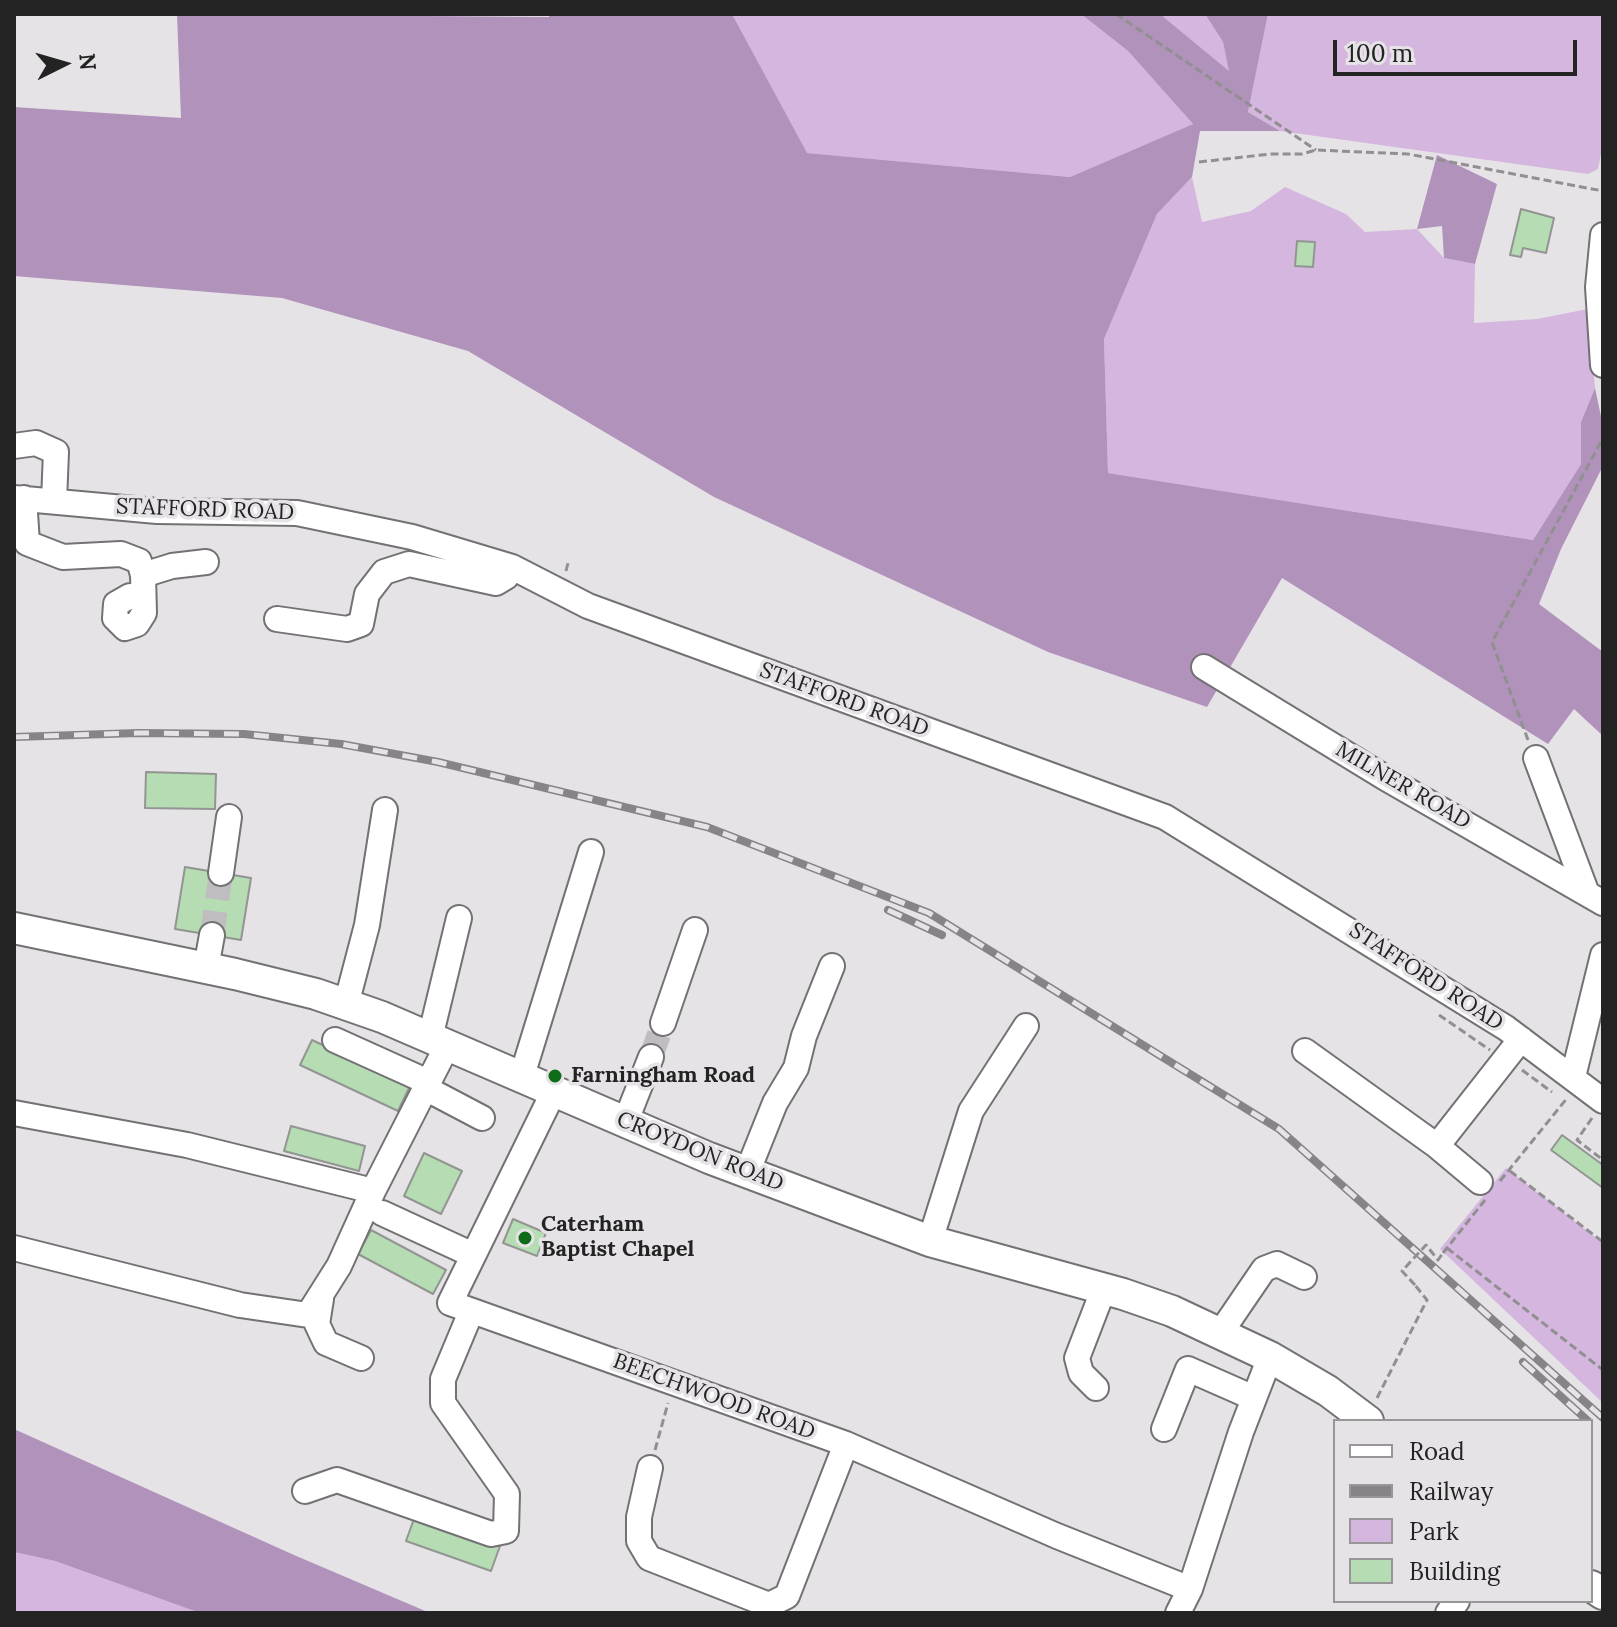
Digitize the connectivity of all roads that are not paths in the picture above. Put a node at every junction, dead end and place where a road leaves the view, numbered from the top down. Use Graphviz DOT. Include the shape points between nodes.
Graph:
graph roads {
  1 [pos="1603,235"];
  2 [pos="1603,365"];
  3 [pos="14,446"];
  4 [pos="19,498"];
  5 [pos="54,501"];
  6 [pos="206,562"];
  7 [pos="512,567"];
  8 [pos="143,575"];
  9 [pos="142,599"];
  10 [pos="277,619"];
  11 [pos="1204,667"];
  12 [pos="1536,758"];
  13 [pos="385,810"];
  14 [pos="229,817"];
  15 [pos="591,852"];
  16 [pos="221,873"];
  17 [pos="1594,897"];
  18 [pos="459,918"];
  19 [pos="14,928"];
  20 [pos="695,930"];
  21 [pos="212,935"];
  22 [pos="1603,955"];
  23 [pos="832,966"];
  24 [pos="206,968"];
  25 [pos="346,1005"];
  26 [pos="663,1023"];
  27 [pos="1026,1026"];
  28 [pos="335,1040"];
  29 [pos="438,1042"];
  30 [pos="1511,1042"];
  31 [pos="1305,1051"];
  32 [pos="651,1057"];
  33 [pos="1573,1077"];
  34 [pos="521,1079"];
  35 [pos="427,1085"];
  36 [pos="553,1093"];
  37 [pos="1599,1107"];
  38 [pos="14,1113"];
  39 [pos="482,1118"];
  40 [pos="625,1123"];
  41 [pos="1437,1146"];
  42 [pos="747,1173"];
  43 [pos="1480,1182"];
  44 [pos="378,1202"];
  45 [pos="930,1241"];
  46 [pos="14,1248"];
  47 [pos="473,1255"];
  48 [pos="1304,1277"];
  49 [pos="1104,1288"];
  50 [pos="321,1299"];
  51 [pos="471,1312"];
  52 [pos="1221,1332"];
  53 [pos="1270,1357"];
  54 [pos="361,1358"];
  55 [pos="1096,1388"];
  56 [pos="1254,1398"];
  57 [pos="1366,1419"];
  58 [pos="1164,1429"];
  59 [pos="846,1444"];
  60 [pos="650,1468"];
  61 [pos="305,1491"];
  62 [pos="1190,1589"];
  63 [pos="1178,1613"];
  1 -- 2 [label="street" via="1598,287"];
  3 -- 5 [label="street" via="36,443 56,452"];
  4 -- 5 [label="street, STAFFORD ROAD"];
  4 -- 8 [label="street" via="27,543 63,557 121,554 139,561"];
  5 -- 7 [label="street, STAFFORD ROAD" via="157,511 297,513 412,537"];
  6 -- 8 [label="street"];
  7 -- 10 [label="street" via="496,583 409,564 384,572 367,594 361,624 347,629"];
  7 -- 30 [label="street, STAFFORD ROAD" via="588,606 1165,817"];
  8 -- 9 [label="street"];
  11 -- 17 [label="street, MILNER ROAD"];
  12 -- 17 [label="street"];
  13 -- 25 [label="street" via="367,925"];
  14 -- 16 [label="street"];
  15 -- 34 [label="street"];
  18 -- 29 [label="street"];
  19 -- 24 [label="main road, CROYDON ROAD"];
  20 -- 26 [label="street"];
  21 -- 24 [label="street"];
  22 -- 33 [label="street"];
  23 -- 42 [label="street" via="796,1068 775,1103"];
  24 -- 25 [label="main road, CROYDON ROAD"];
  25 -- 29 [label="main road, CROYDON ROAD"];
  27 -- 45 [label="street" via="971,1111"];
  28 -- 35 [label="street"];
  29 -- 34 [label="main road, CROYDON ROAD"];
  29 -- 35 [label="street"];
  30 -- 33 [label="street, STAFFORD ROAD"];
  30 -- 41 [label="street"];
  31 -- 41 [label="street"];
  32 -- 40 [label="street"];
  33 -- 37 [label="street, STAFFORD ROAD"];
  34 -- 36 [label="main road, CROYDON ROAD"];
  35 -- 39 [label="street"];
  35 -- 44 [label="street"];
  36 -- 40 [label="main road, CROYDON ROAD"];
  36 -- 47 [label="street"];
  38 -- 44 [label="street" via="187,1145"];
  40 -- 42 [label="main road, CROYDON ROAD"];
  41 -- 43 [label="street"];
  42 -- 45 [label="main road, CROYDON ROAD"];
  44 -- 47 [label="street"];
  44 -- 50 [label="street"];
  45 -- 49 [label="main road, CROYDON ROAD"];
  46 -- 50 [label="street" via="240,1305 308,1315"];
  47 -- 51 [label="street" via="450,1303"];
  48 -- 52 [label="street" via="1277,1264 1264,1269"];
  49 -- 52 [label="main road, CROYDON ROAD"];
  49 -- 55 [label="street" via="1077,1358 1081,1373"];
  50 -- 54 [label="street" via="317,1324 326,1343"];
  51 -- 59 [label="street, BEECHWOOD ROAD"];
  51 -- 61 [label="street" via="443,1379 443,1403 507,1494 506,1531 491,1534 337,1480"];
  52 -- 53 [label="main road, CROYDON ROAD"];
  53 -- 56 [label="street"];
  53 -- 57 [label="main road, CROYDON ROAD"];
  56 -- 58 [label="street" via="1188,1369"];
  56 -- 62 [label="street"];
  59 -- 60 [label="street" via="787,1596 769,1605 649,1558 639,1541 639,1517"];
  59 -- 62 [label="street, BEECHWOOD ROAD"];
  62 -- 63 [label="street"];
}
